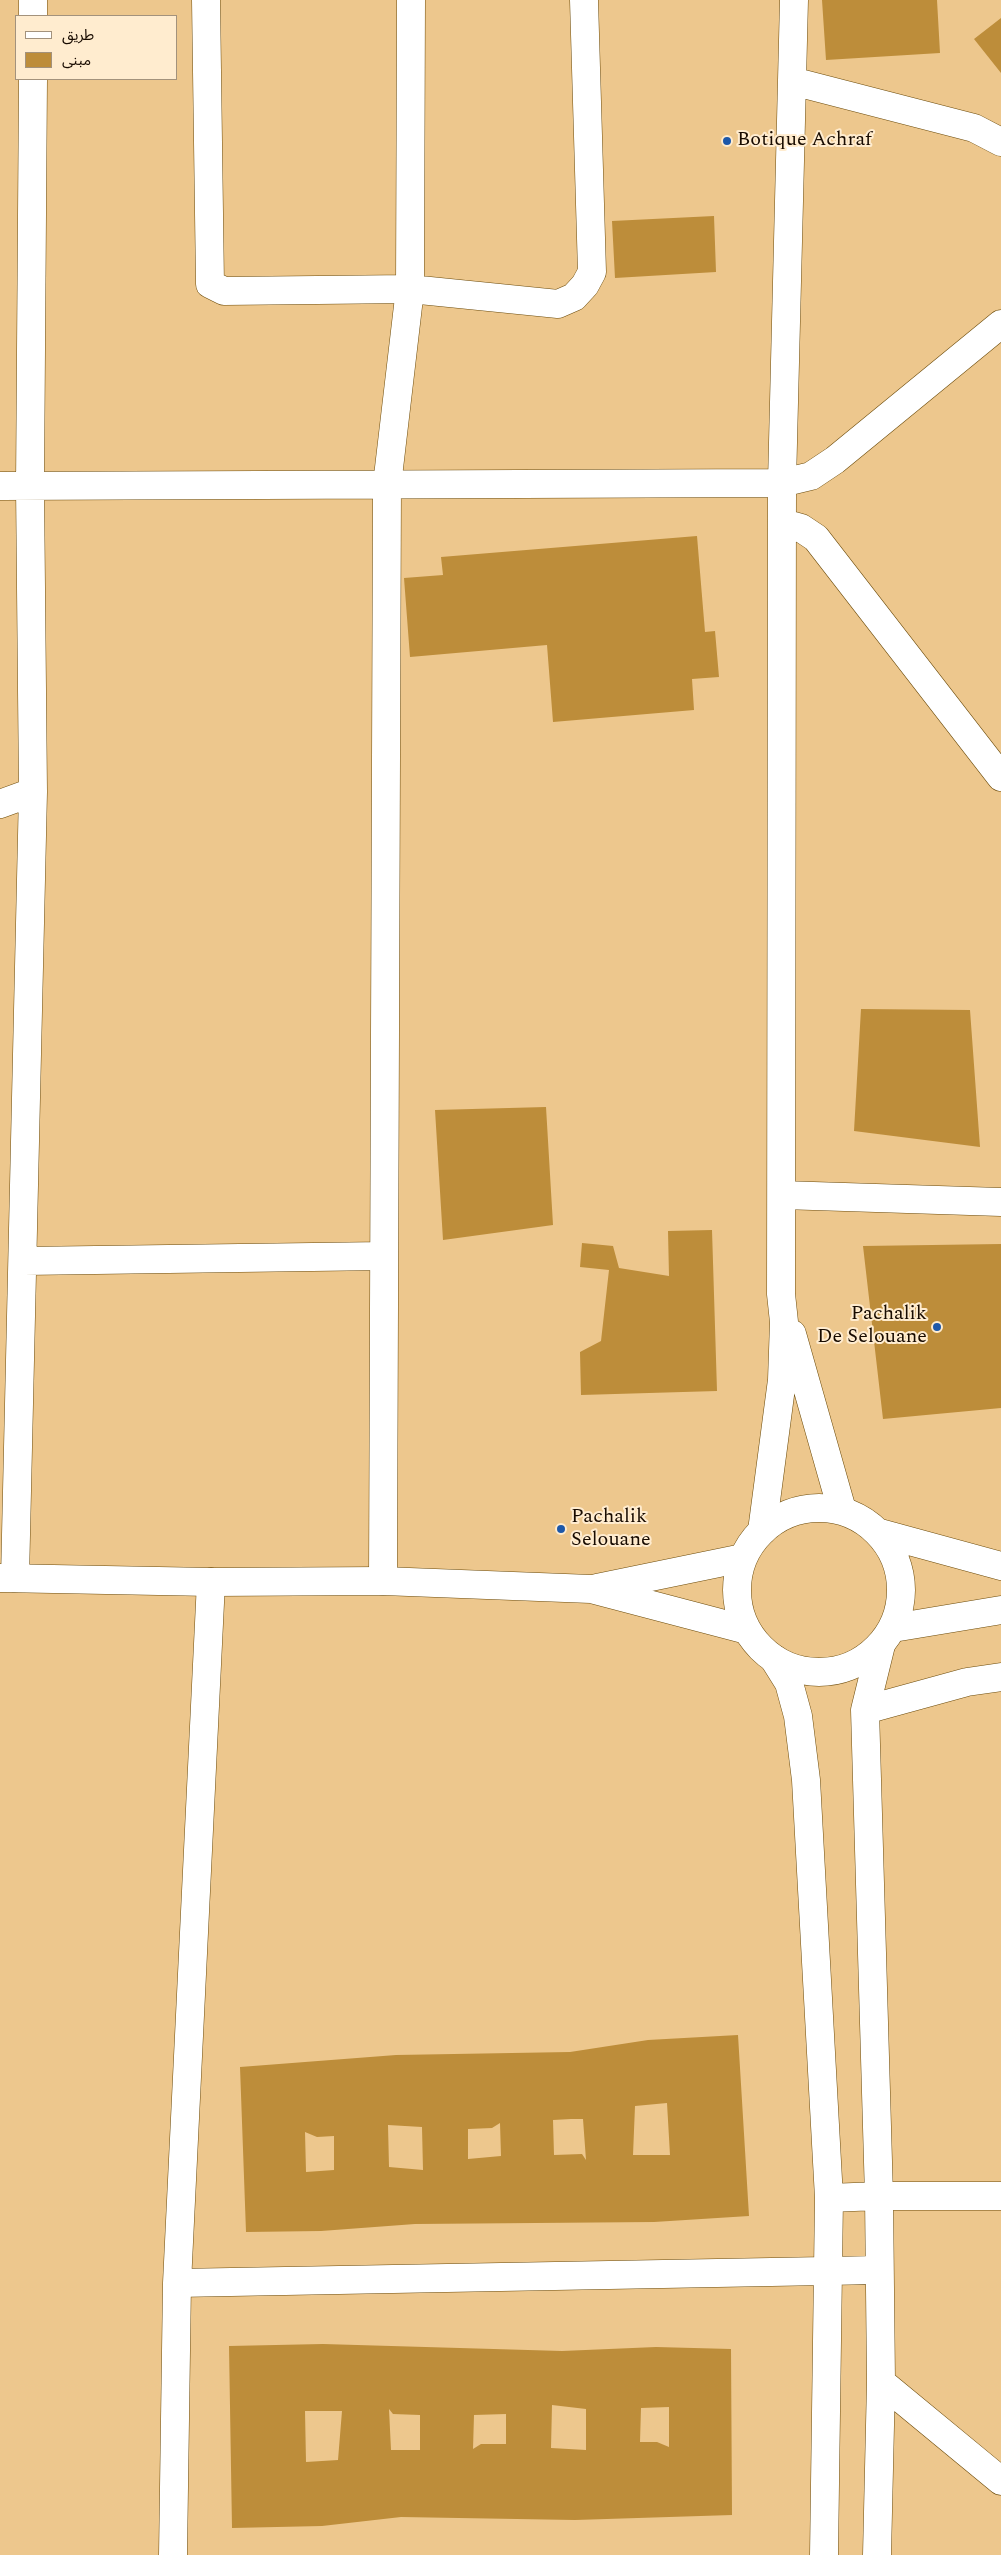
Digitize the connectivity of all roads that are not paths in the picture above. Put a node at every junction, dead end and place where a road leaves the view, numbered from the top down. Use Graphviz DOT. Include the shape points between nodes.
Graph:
graph roads {
  1 [pos="33,0"];
  2 [pos="206,0"];
  3 [pos="412,0"];
  4 [pos="584,0"];
  5 [pos="794,0"];
  6 [pos="33,15"];
  7 [pos="33,80"];
  8 [pos="792,81"];
  9 [pos="1001,142"];
  10 [pos="410,289"];
  11 [pos="1001,324"];
  12 [pos="782,484"];
  13 [pos="387,485"];
  14 [pos="0,486"];
  15 [pos="30,486"];
  16 [pos="783,523"];
  17 [pos="1001,777"];
  18 [pos="33,792"];
  19 [pos="0,804"];
  20 [pos="782,1195"];
  21 [pos="1001,1202"];
  22 [pos="384,1256"];
  23 [pos="24,1261"];
  24 [pos="782,1294"];
  25 [pos="842,1510"];
  26 [pos="762,1530"];
  27 [pos="880,1533"];
  28 [pos="743,1558"];
  29 [pos="1001,1566"];
  30 [pos="7,1578"];
  31 [pos="383,1581"];
  32 [pos="211,1582"];
  33 [pos="591,1589"];
  34 [pos="1001,1610"];
  35 [pos="747,1630"];
  36 [pos="887,1636"];
  37 [pos="774,1659"];
  38 [pos="1001,1677"];
  39 [pos="865,1710"];
  40 [pos="879,2196"];
  41 [pos="1001,2196"];
  42 [pos="829,2198"];
  43 [pos="830,2269"];
  44 [pos="880,2270"];
  45 [pos="177,2282"];
  46 [pos="881,2382"];
  47 [pos="1001,2481"];
  48 [pos="173,2555"];
  49 [pos="824,2555"];
  50 [pos="877,2555"];
  1 -- 6 [label="main road"];
  2 -- 10 [label="main road" via="210,284 224,291"];
  3 -- 10 [label="main road"];
  4 -- 10 [label="main road" via="592,272 585,285 574,296 558,304"];
  5 -- 8 [label="main road"];
  7 -- 15 [label="main road"];
  8 -- 9 [label="main road" via="974,128"];
  8 -- 12 [label="main road"];
  10 -- 13 [label="main road"];
  11 -- 12 [label="main road" via="835,460 811,476"];
  12 -- 13 [label="main road"];
  12 -- 16 [label="main road"];
  13 -- 15 [label="main road"];
  13 -- 22 [label="main road"];
  14 -- 15 [label="main road"];
  15 -- 18 [label="main road"];
  16 -- 17 [label="main road" via="801,528 816,538"];
  16 -- 20 [label="main road"];
  18 -- 19 [label="main road"];
  18 -- 23 [label="main road"];
  20 -- 21 [label="main road"];
  20 -- 24 [label="main road"];
  22 -- 23 [label="main road"];
  22 -- 31 [label="main road"];
  23 -- 30 [label="main road"];
  24 -- 25 [label="main road"];
  24 -- 26 [label="main road" via="782,1380"];
  25 -- 26 [label="main road" via="813,1507 785,1514"];
  25 -- 27 [label="main road" via="862,1519"];
  26 -- 28 [label="main road"];
  27 -- 29 [label="main road"];
  27 -- 36 [label="main road" via="894,1554 902,1579 901,1604"];
  28 -- 33 [label="main road"];
  28 -- 35 [label="main road" via="737,1582 738,1607"];
  30 -- 32 [label="main road"];
  31 -- 32 [label="main road"];
  31 -- 33 [label="main road"];
  32 -- 45 [label="main road"];
  33 -- 35 [label="main road"];
  34 -- 36 [label="main road"];
  35 -- 37 [label="main road" via="759,1647"];
  36 -- 37 [label="main road" via="859,1663 830,1672 802,1671"];
  36 -- 39 [label="main road"];
  37 -- 42 [label="main road" via="789,1683 798,1716 806,1780"];
  38 -- 39 [label="main road" via="967,1682"];
  39 -- 40 [label="main road"];
  40 -- 41 [label="main road"];
  40 -- 42 [label="main road"];
  40 -- 44 [label="main road"];
  42 -- 43 [label="main road"];
  43 -- 44 [label="main road"];
  43 -- 45 [label="main road"];
  43 -- 49 [label="main road"];
  44 -- 46 [label="main road"];
  45 -- 48 [label="main road"];
  46 -- 47 [label="main road"];
  46 -- 50 [label="main road"];
}
